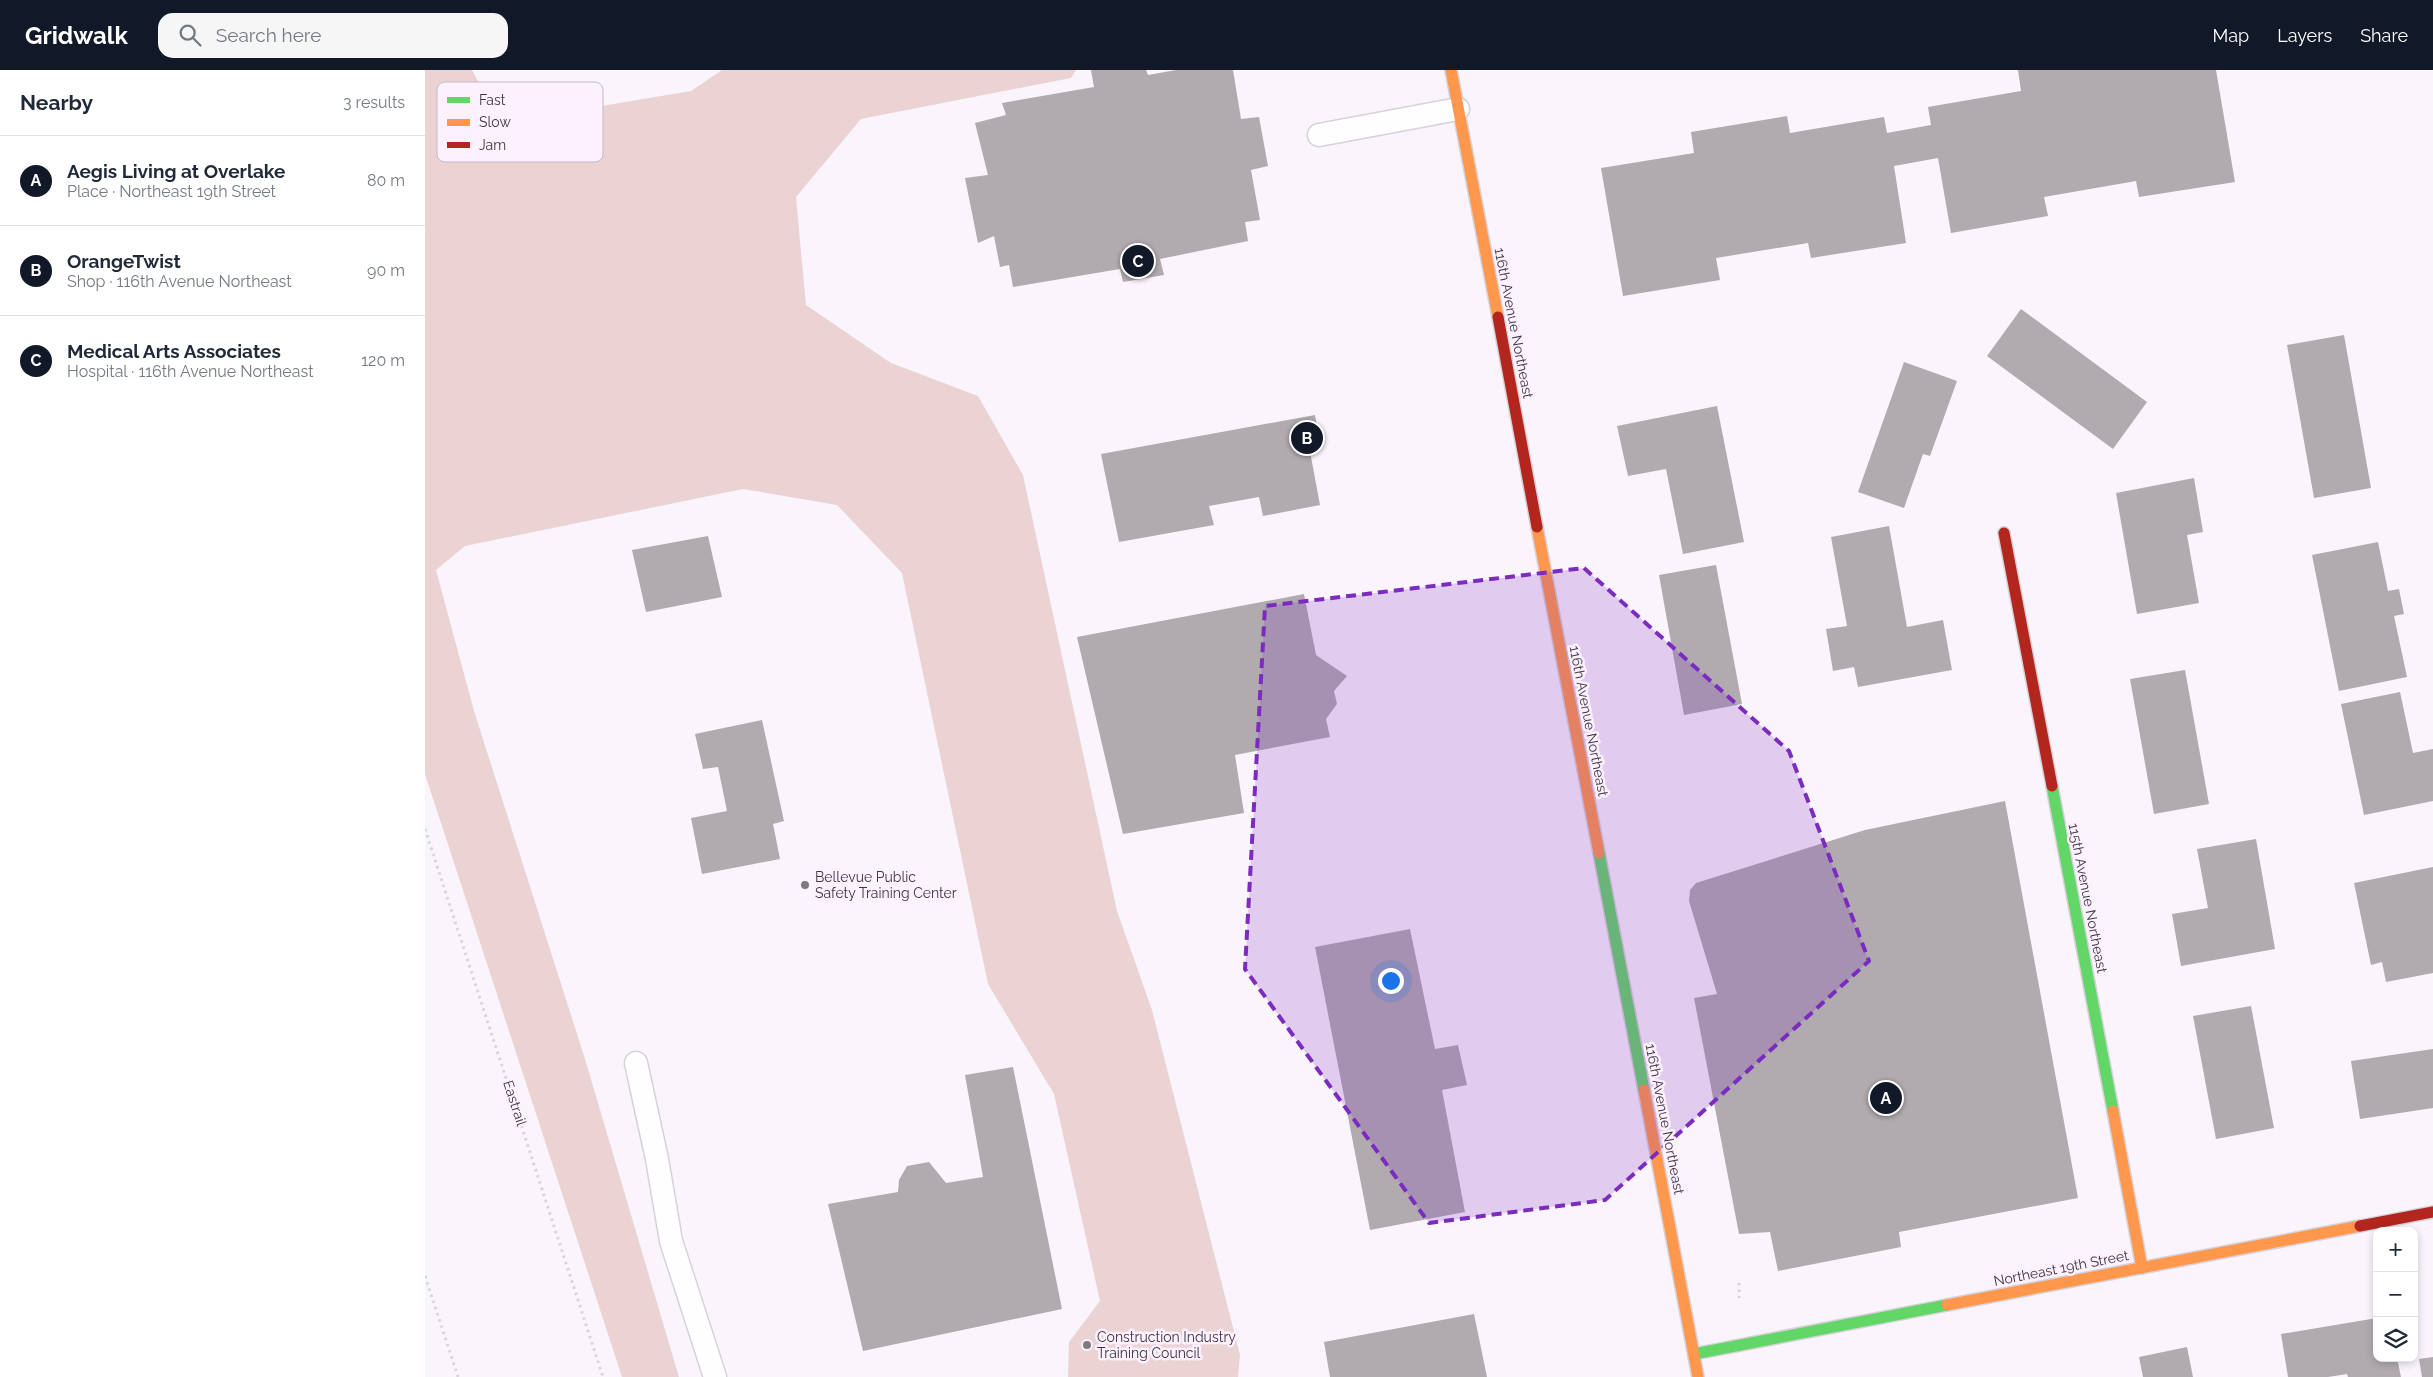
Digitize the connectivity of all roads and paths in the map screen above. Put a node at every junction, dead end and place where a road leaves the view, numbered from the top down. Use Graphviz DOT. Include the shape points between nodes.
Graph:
graph roads {
  1 [pos="1451,70"];
  2 [pos="1458,110"];
  3 [pos="1319,135"];
  4 [pos="2004,533"];
  5 [pos="425,829"];
  6 [pos="636,1063"];
  7 [pos="2433,1212"];
  8 [pos="2142,1268"];
  9 [pos="425,1276"];
  10 [pos="1739,1283"];
  11 [pos="1739,1298"];
  12 [pos="1694,1354"];
  13 [pos="458,1377"];
  14 [pos="603,1377"];
  15 [pos="715,1377"];
  16 [pos="1698,1377"];
  1 -- 2 [label="street, 116th Avenue Northeast"];
  2 -- 3 [label="lane"];
  2 -- 12 [label="street, 116th Avenue Northeast"];
  4 -- 8 [label="street, 115th Avenue Northeast"];
  5 -- 14 [label="path, Eastrail"];
  6 -- 15 [label="lane" via="671,1241"];
  7 -- 8 [label="street, Northeast 19th Street"];
  8 -- 12 [label="street, Northeast 19th Street"];
  9 -- 13 [label="path"];
  10 -- 11 [label="path"];
  12 -- 16 [label="street, 116th Avenue Northeast"];
}
